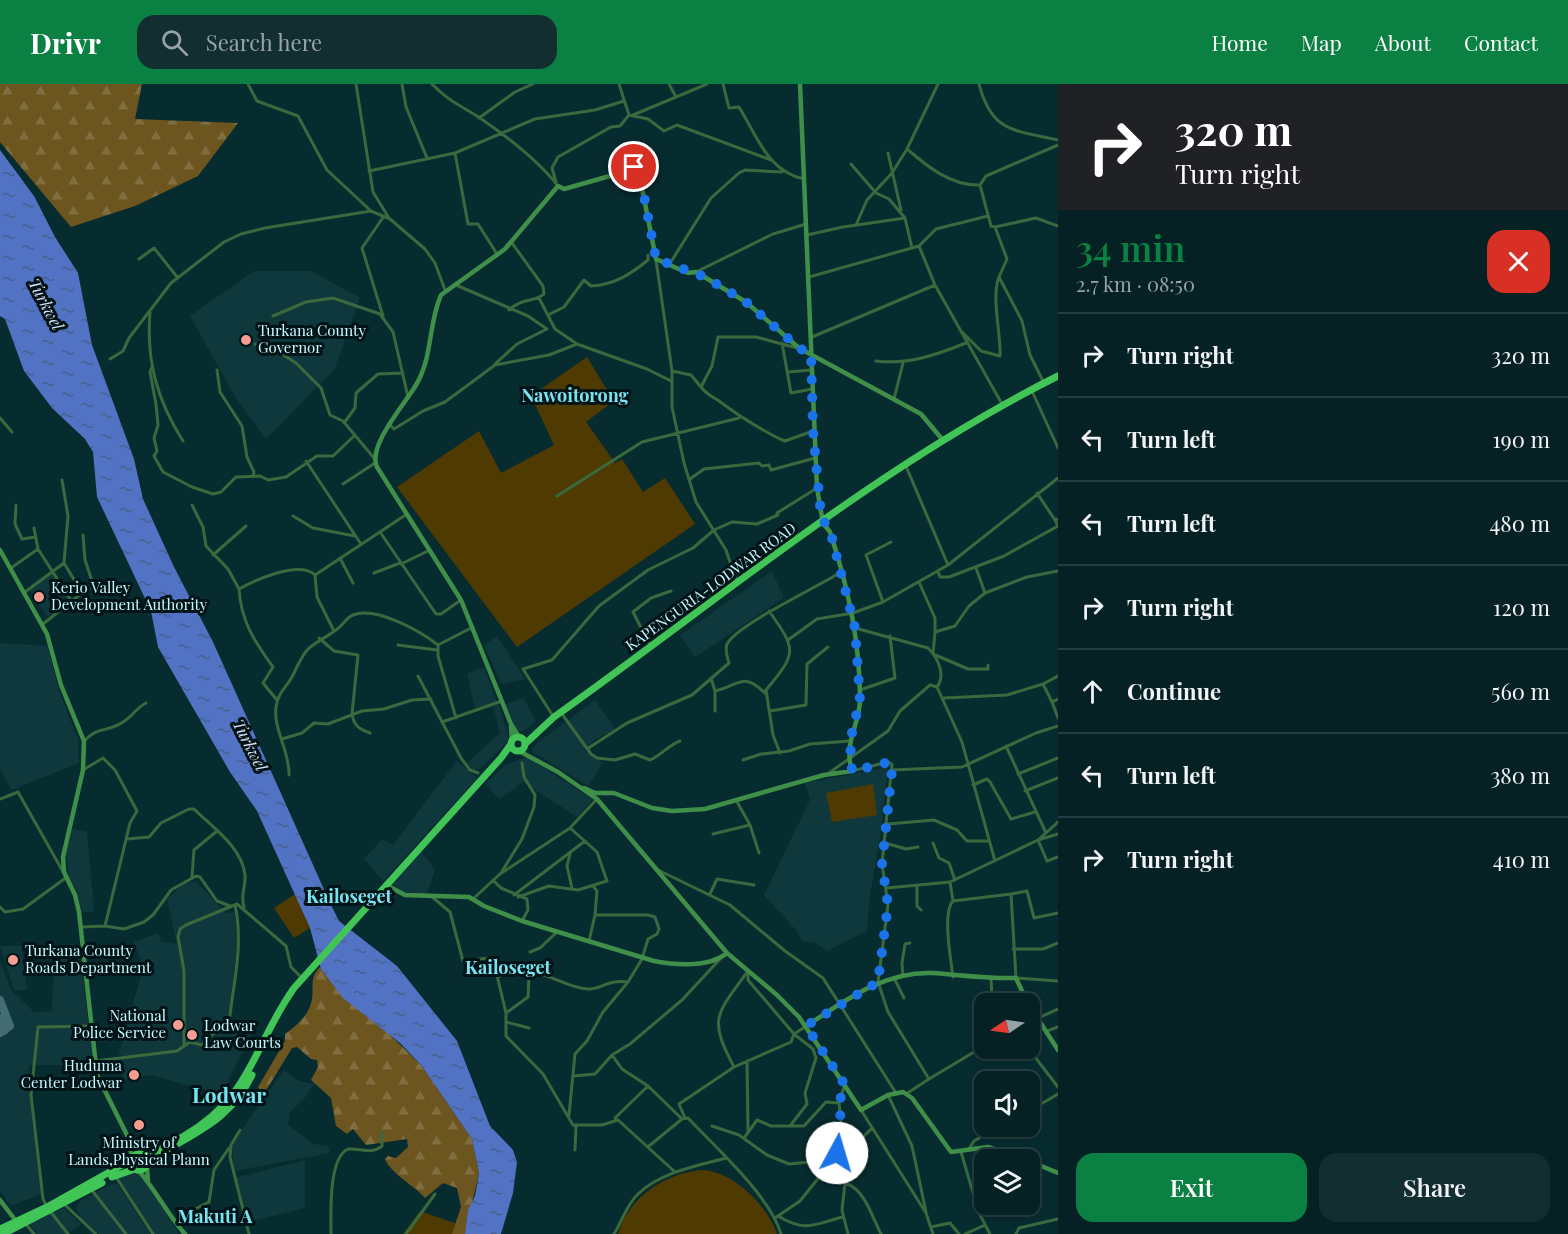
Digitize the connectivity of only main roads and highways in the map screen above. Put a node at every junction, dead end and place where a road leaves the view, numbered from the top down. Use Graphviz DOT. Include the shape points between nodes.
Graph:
graph roads {
  1 [pos="1058,376"];
  2 [pos="264,1045"];
  3 [pos="136,1156"];
  4 [pos="147,1165"];
  5 [pos="136,1170"];
  6 [pos="48,1209"];
  7 [pos="5,1232"];
  1 -- 2 [label="highway, KAPENGURIA-LODWAR ROAD" via="1002,404 904,463 501,758 302,978 281,1005"];
  2 -- 3 [label="highway" via="234,1096 207,1122 158,1151"];
  2 -- 4 [label="highway" via="247,1085 227,1111"];
  3 -- 4 [label="highway"];
  3 -- 5 [label="highway"];
  3 -- 6 [label="highway"];
  4 -- 5 [label="highway"];
  5 -- 6 [label="highway" via="115,1176"];
  6 -- 7 [label="highway"];
  6 -- 7 [label="highway" via="16,1221"];
}
